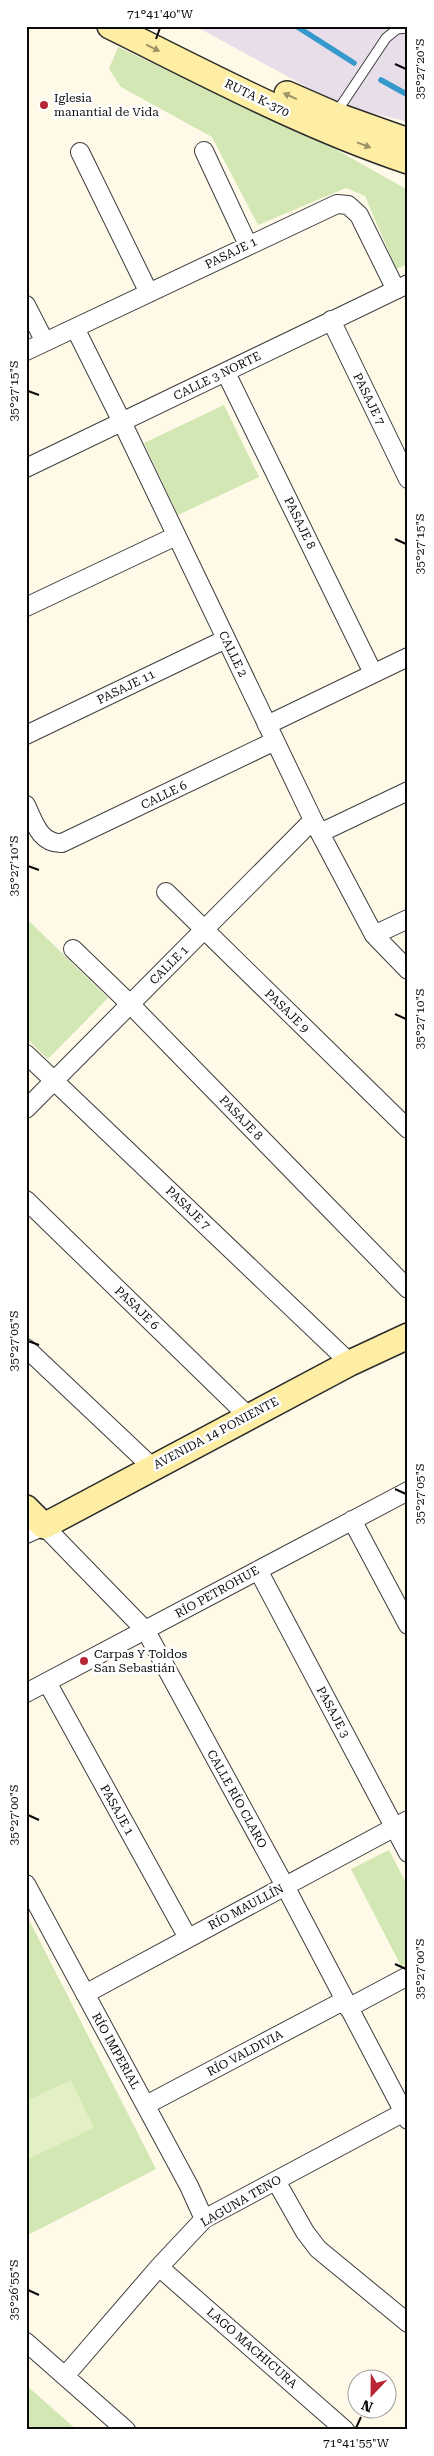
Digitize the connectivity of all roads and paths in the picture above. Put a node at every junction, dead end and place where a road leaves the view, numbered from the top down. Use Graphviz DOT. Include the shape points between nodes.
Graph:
graph roads {
  1 [pos="110,26"];
  2 [pos="147,26"];
  3 [pos="408,28"];
  4 [pos="328,121"];
  5 [pos="408,141"];
  6 [pos="204,151"];
  7 [pos="80,152"];
  8 [pos="408,161"];
  9 [pos="248,245"];
  10 [pos="402,287"];
  11 [pos="149,293"];
  12 [pos="26,305"];
  13 [pos="331,320"];
  14 [pos="74,328"];
  15 [pos="45,342"];
  16 [pos="26,351"];
  17 [pos="226,372"];
  18 [pos="122,422"];
  19 [pos="26,468"];
  20 [pos="408,479"];
  21 [pos="176,536"];
  22 [pos="26,607"];
  23 [pos="226,639"];
  24 [pos="408,657"];
  25 [pos="373,673"];
  26 [pos="267,724"];
  27 [pos="26,735"];
  28 [pos="275,741"];
  29 [pos="408,791"];
  30 [pos="26,805"];
  31 [pos="316,827"];
  32 [pos="166,892"];
  33 [pos="408,919"];
  34 [pos="204,930"];
  35 [pos="374,935"];
  36 [pos="73,949"];
  37 [pos="408,970"];
  38 [pos="130,1004"];
  39 [pos="26,1054"];
  40 [pos="54,1081"];
  41 [pos="26,1109"];
  42 [pos="408,1129"];
  43 [pos="26,1200"];
  44 [pos="408,1289"];
  45 [pos="408,1336"];
  46 [pos="26,1348"];
  47 [pos="350,1363"];
  48 [pos="248,1416"];
  49 [pos="152,1467"];
  50 [pos="408,1491"];
  51 [pos="26,1508"];
  52 [pos="352,1520"];
  53 [pos="35,1530"];
  54 [pos="258,1570"];
  55 [pos="408,1625"];
  56 [pos="146,1631"];
  57 [pos="47,1682"];
  58 [pos="26,1693"];
  59 [pos="401,1824"];
  60 [pos="408,1853"];
  61 [pos="26,1884"];
  62 [pos="285,1886"];
  63 [pos="188,1938"];
  64 [pos="408,1976"];
  65 [pos="85,1994"];
  66 [pos="347,2004"];
  67 [pos="146,2105"];
  68 [pos="406,2114"];
  69 [pos="276,2181"];
  70 [pos="204,2219"];
  71 [pos="159,2267"];
  72 [pos="408,2323"];
  73 [pos="26,2342"];
  74 [pos="64,2376"];
  75 [pos="126,2430"];
  76 [pos="345,2430"];
  1 -- 4 [label="street, RUTA K-370, one-way"];
  4 -- 2 [label="street, RUTA K-370, one-way" via="260,82"];
  3 -- 4 [label="lane" via="397,29 386,38"];
  4 -- 5 [label="street, RUTA K-370"];
  4 -- 8 [label="street, RUTA K-370, one-way"];
  6 -- 9 [label="street"];
  7 -- 11 [label="street"];
  9 -- 10 [label="street, PASAJE 1" via="332,205 348,205 359,215"];
  9 -- 11 [label="street, PASAJE 1"];
  10 -- 13 [label="street, CALLE 3 NORTE"];
  11 -- 14 [label="street, PASAJE 1"];
  12 -- 15 [label="street"];
  13 -- 17 [label="street, CALLE 3 NORTE"];
  13 -- 20 [label="street, PASAJE 7"];
  14 -- 15 [label="street, PASAJE 1"];
  14 -- 18 [label="street, CALLE 2"];
  15 -- 16 [label="street, PASAJE 1"];
  17 -- 18 [label="street, CALLE 3 NORTE"];
  17 -- 25 [label="street, PASAJE 8"];
  18 -- 19 [label="street, CALLE 3 NORTE"];
  18 -- 21 [label="street, CALLE 2"];
  21 -- 22 [label="street"];
  21 -- 23 [label="street, CALLE 2"];
  23 -- 26 [label="street, CALLE 2"];
  23 -- 27 [label="street, PASAJE 11"];
  24 -- 25 [label="street"];
  25 -- 26 [label="street"];
  26 -- 28 [label="street, CALLE 2"];
  28 -- 30 [label="street, CALLE 6" via="66,842 52,843 40,834"];
  28 -- 31 [label="street, CALLE 2"];
  29 -- 31 [label="street, CALLE 1"];
  31 -- 34 [label="street, CALLE 1"];
  31 -- 35 [label="street, CALLE 2"];
  32 -- 34 [label="street, PASAJE 9"];
  33 -- 35 [label="street"];
  34 -- 38 [label="street, CALLE 1"];
  34 -- 42 [label="street, PASAJE 9"];
  35 -- 37 [label="street, CALLE 2"];
  36 -- 38 [label="street, PASAJE 8"];
  38 -- 40 [label="street, CALLE 1"];
  38 -- 44 [label="street, PASAJE 8"];
  39 -- 40 [label="street, PASAJE 7"];
  40 -- 41 [label="street, CALLE 1"];
  40 -- 47 [label="street, PASAJE 7"];
  43 -- 48 [label="street, PASAJE 6"];
  45 -- 47 [label="street, AVENIDA 14 PONIENTE"];
  46 -- 49 [label="street"];
  47 -- 48 [label="street, AVENIDA 14 PONIENTE"];
  48 -- 49 [label="street, AVENIDA 14 PONIENTE"];
  49 -- 53 [label="street, AVENIDA 14 PONIENTE"];
  50 -- 52 [label="street, RÍO PETROHUE"];
  51 -- 53 [label="street, CALLE RÍO CLARO"];
  52 -- 54 [label="street, RÍO PETROHUE"];
  52 -- 55 [label="street"];
  53 -- 56 [label="street, CALLE RÍO CLARO"];
  54 -- 56 [label="street, RÍO PETROHUE"];
  54 -- 59 [label="street, PASAJE 3"];
  56 -- 57 [label="street, RÍO PETROHUE"];
  56 -- 62 [label="street, CALLE RÍO CLARO"];
  57 -- 58 [label="street, RÍO PETROHUE"];
  57 -- 63 [label="street, PASAJE 1"];
  59 -- 60 [label="street, PASAJE 3"];
  59 -- 62 [label="street, RÍO MAULLÍN"];
  61 -- 65 [label="street, RÍO IMPERIAL"];
  62 -- 63 [label="street, RÍO MAULLÍN"];
  62 -- 66 [label="street, CALLE RÍO CLARO"];
  63 -- 65 [label="street, RÍO MAULLÍN"];
  64 -- 66 [label="street, RÍO VALDIVIA"];
  65 -- 67 [label="street, RÍO IMPERIAL"];
  66 -- 67 [label="street, RÍO VALDIVIA"];
  66 -- 68 [label="street, CALLE RÍO CLARO"];
  67 -- 70 [label="street, RÍO IMPERIAL"];
  68 -- 69 [label="street, LAGUNA TENO"];
  69 -- 70 [label="street, LAGUNA TENO"];
  69 -- 72 [label="street" via="318,2249"];
  70 -- 71 [label="street, LAGUNA TENO"];
  71 -- 74 [label="street, LAGUNA TENO"];
  71 -- 76 [label="street, LAGO MACHICURA"];
  73 -- 74 [label="street"];
  74 -- 75 [label="street"];
}
